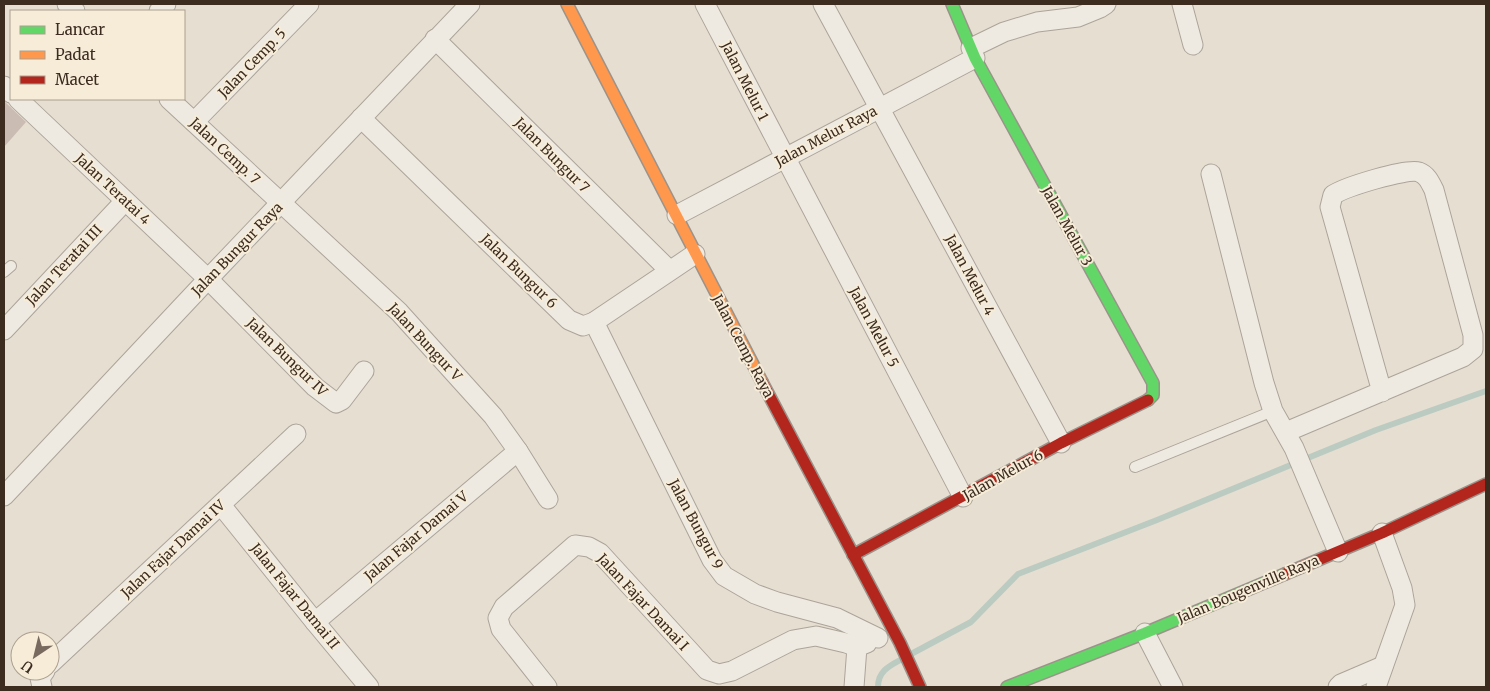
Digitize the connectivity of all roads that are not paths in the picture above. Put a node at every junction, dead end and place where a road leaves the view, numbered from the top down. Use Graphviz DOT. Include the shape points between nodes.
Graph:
graph roads {
  1 [pos="309,4"];
  2 [pos="470,4"];
  3 [pos="567,4"];
  4 [pos="705,4"];
  5 [pos="823,4"];
  6 [pos="952,4"];
  7 [pos="1106,4"];
  8 [pos="1182,4"];
  9 [pos="435,39"];
  10 [pos="1193,44"];
  11 [pos="973,53"];
  12 [pos="19,100"];
  13 [pos="170,100"];
  14 [pos="879,107"];
  15 [pos="361,118"];
  16 [pos="194,122"];
  17 [pos="785,158"];
  18 [pos="1211,174"];
  19 [pos="125,201"];
  20 [pos="282,203"];
  21 [pos="677,215"];
  22 [pos="695,254"];
  23 [pos="669,270"];
  24 [pos="208,279"];
  25 [pos="594,322"];
  26 [pos="4,330"];
  27 [pos="364,370"];
  28 [pos="1382,392"];
  29 [pos="1153,395"];
  30 [pos="1273,411"];
  31 [pos="296,434"];
  32 [pos="1290,440"];
  33 [pos="1061,443"];
  34 [pos="518,451"];
  35 [pos="1134,467"];
  36 [pos="1486,484"];
  37 [pos="4,496"];
  38 [pos="963,497"];
  39 [pos="548,499"];
  40 [pos="221,505"];
  41 [pos="1382,533"];
  42 [pos="1338,552"];
  43 [pos="853,555"];
  44 [pos="315,622"];
  45 [pos="1145,633"];
  46 [pos="891,638"];
  47 [pos="857,647"];
  48 [pos="60,655"];
  49 [pos="1383,666"];
  50 [pos="369,687"];
  51 [pos="547,687"];
  52 [pos="854,687"];
  53 [pos="920,687"];
  54 [pos="1007,687"];
  55 [pos="1173,687"];
  56 [pos="1338,687"];
  57 [pos="1376,687"];
  1 -- 16 [label="street, Jalan Cemp. 5"];
  2 -- 9 [label="street, Jalan Bungur Raya"];
  3 -- 21 [label="street, Jalan Cemp. Raya"];
  4 -- 17 [label="street, Jalan Melur 1"];
  5 -- 14 [label="street, Jalan Melur 4"];
  6 -- 11 [label="street, Jalan Melur 3"];
  7 -- 11 [label="street, Jalan Melur Raya" via="1078,17 1038,22 1004,32"];
  8 -- 10 [label="street"];
  9 -- 15 [label="street, Jalan Bungur Raya"];
  9 -- 23 [label="street, Jalan Bungur 7"];
  11 -- 14 [label="street, Jalan Melur Raya"];
  11 -- 29 [label="street, Jalan Melur 3" via="1153,383"];
  12 -- 19 [label="street, Jalan Teratai 4"];
  13 -- 16 [label="street, Jalan Cemp. 7"];
  14 -- 17 [label="street, Jalan Melur Raya"];
  14 -- 33 [label="street, Jalan Melur 4"];
  15 -- 20 [label="street, Jalan Bungur Raya"];
  15 -- 25 [label="street, Jalan Bungur 6" via="569,320 582,326"];
  16 -- 20 [label="street, Jalan Cemp. 7"];
  17 -- 21 [label="street, Jalan Melur Raya"];
  17 -- 38 [label="street, Jalan Melur 5"];
  18 -- 30 [label="street"];
  19 -- 24 [label="street, Jalan Teratai 4"];
  19 -- 26 [label="street, Jalan Teratai III"];
  20 -- 24 [label="street, Jalan Bungur Raya"];
  20 -- 34 [label="street, Jalan Bungur V" via="400,312 493,416"];
  21 -- 22 [label="street, Jalan Cemp. Raya"];
  22 -- 23 [label="street"];
  22 -- 43 [label="street, Jalan Cemp. Raya"];
  23 -- 25 [label="street"];
  24 -- 27 [label="street, Jalan Bungur IV" via="332,401 342,400"];
  24 -- 37 [label="street, Jalan Bungur Raya"];
  25 -- 46 [label="street, Jalan Bungur 9" via="712,560 724,576 755,594"];
  28 -- 28 [label="street" via="1330,207 1332,195 1342,190 1398,174 1418,172 1428,178 1434,190 1473,335 1473,349 1463,358"];
  28 -- 32 [label="street"];
  29 -- 33 [label="street, Jalan Melur 6" via="1146,402"];
  30 -- 32 [label="street"];
  30 -- 35 [label="lane"];
  31 -- 40 [label="street, Jalan Fajar Damai IV"];
  32 -- 42 [label="street"];
  33 -- 38 [label="street, Jalan Melur 6"];
  34 -- 39 [label="street, Jalan Bungur V"];
  34 -- 44 [label="street, Jalan Fajar Damai V"];
  36 -- 41 [label="street, Jalan Bougenville Raya"];
  38 -- 43 [label="street, Jalan Melur 6"];
  40 -- 44 [label="street, Jalan Fajar Damai II"];
  40 -- 48 [label="street, Jalan Fajar Damai IV"];
  41 -- 42 [label="street, Jalan Bougenville Raya"];
  41 -- 49 [label="street" via="1405,605"];
  42 -- 45 [label="street, Jalan Bougenville Raya"];
  43 -- 46 [label="street, Jalan Cemp. Raya"];
  44 -- 50 [label="street, Jalan Fajar Damai II"];
  45 -- 54 [label="street, Jalan Bougenville Raya"];
  45 -- 55 [label="street"];
  46 -- 47 [label="street"];
  46 -- 53 [label="street, Jalan Cemp. Raya" via="915,673"];
  47 -- 51 [label="street, Jalan Fajar Damai I" via="816,636 793,640 732,671 719,674 707,670 600,553 575,545 504,607 498,618 501,629"];
  47 -- 52 [label="street"];
  49 -- 56 [label="street"];
  49 -- 57 [label="street"];
}
